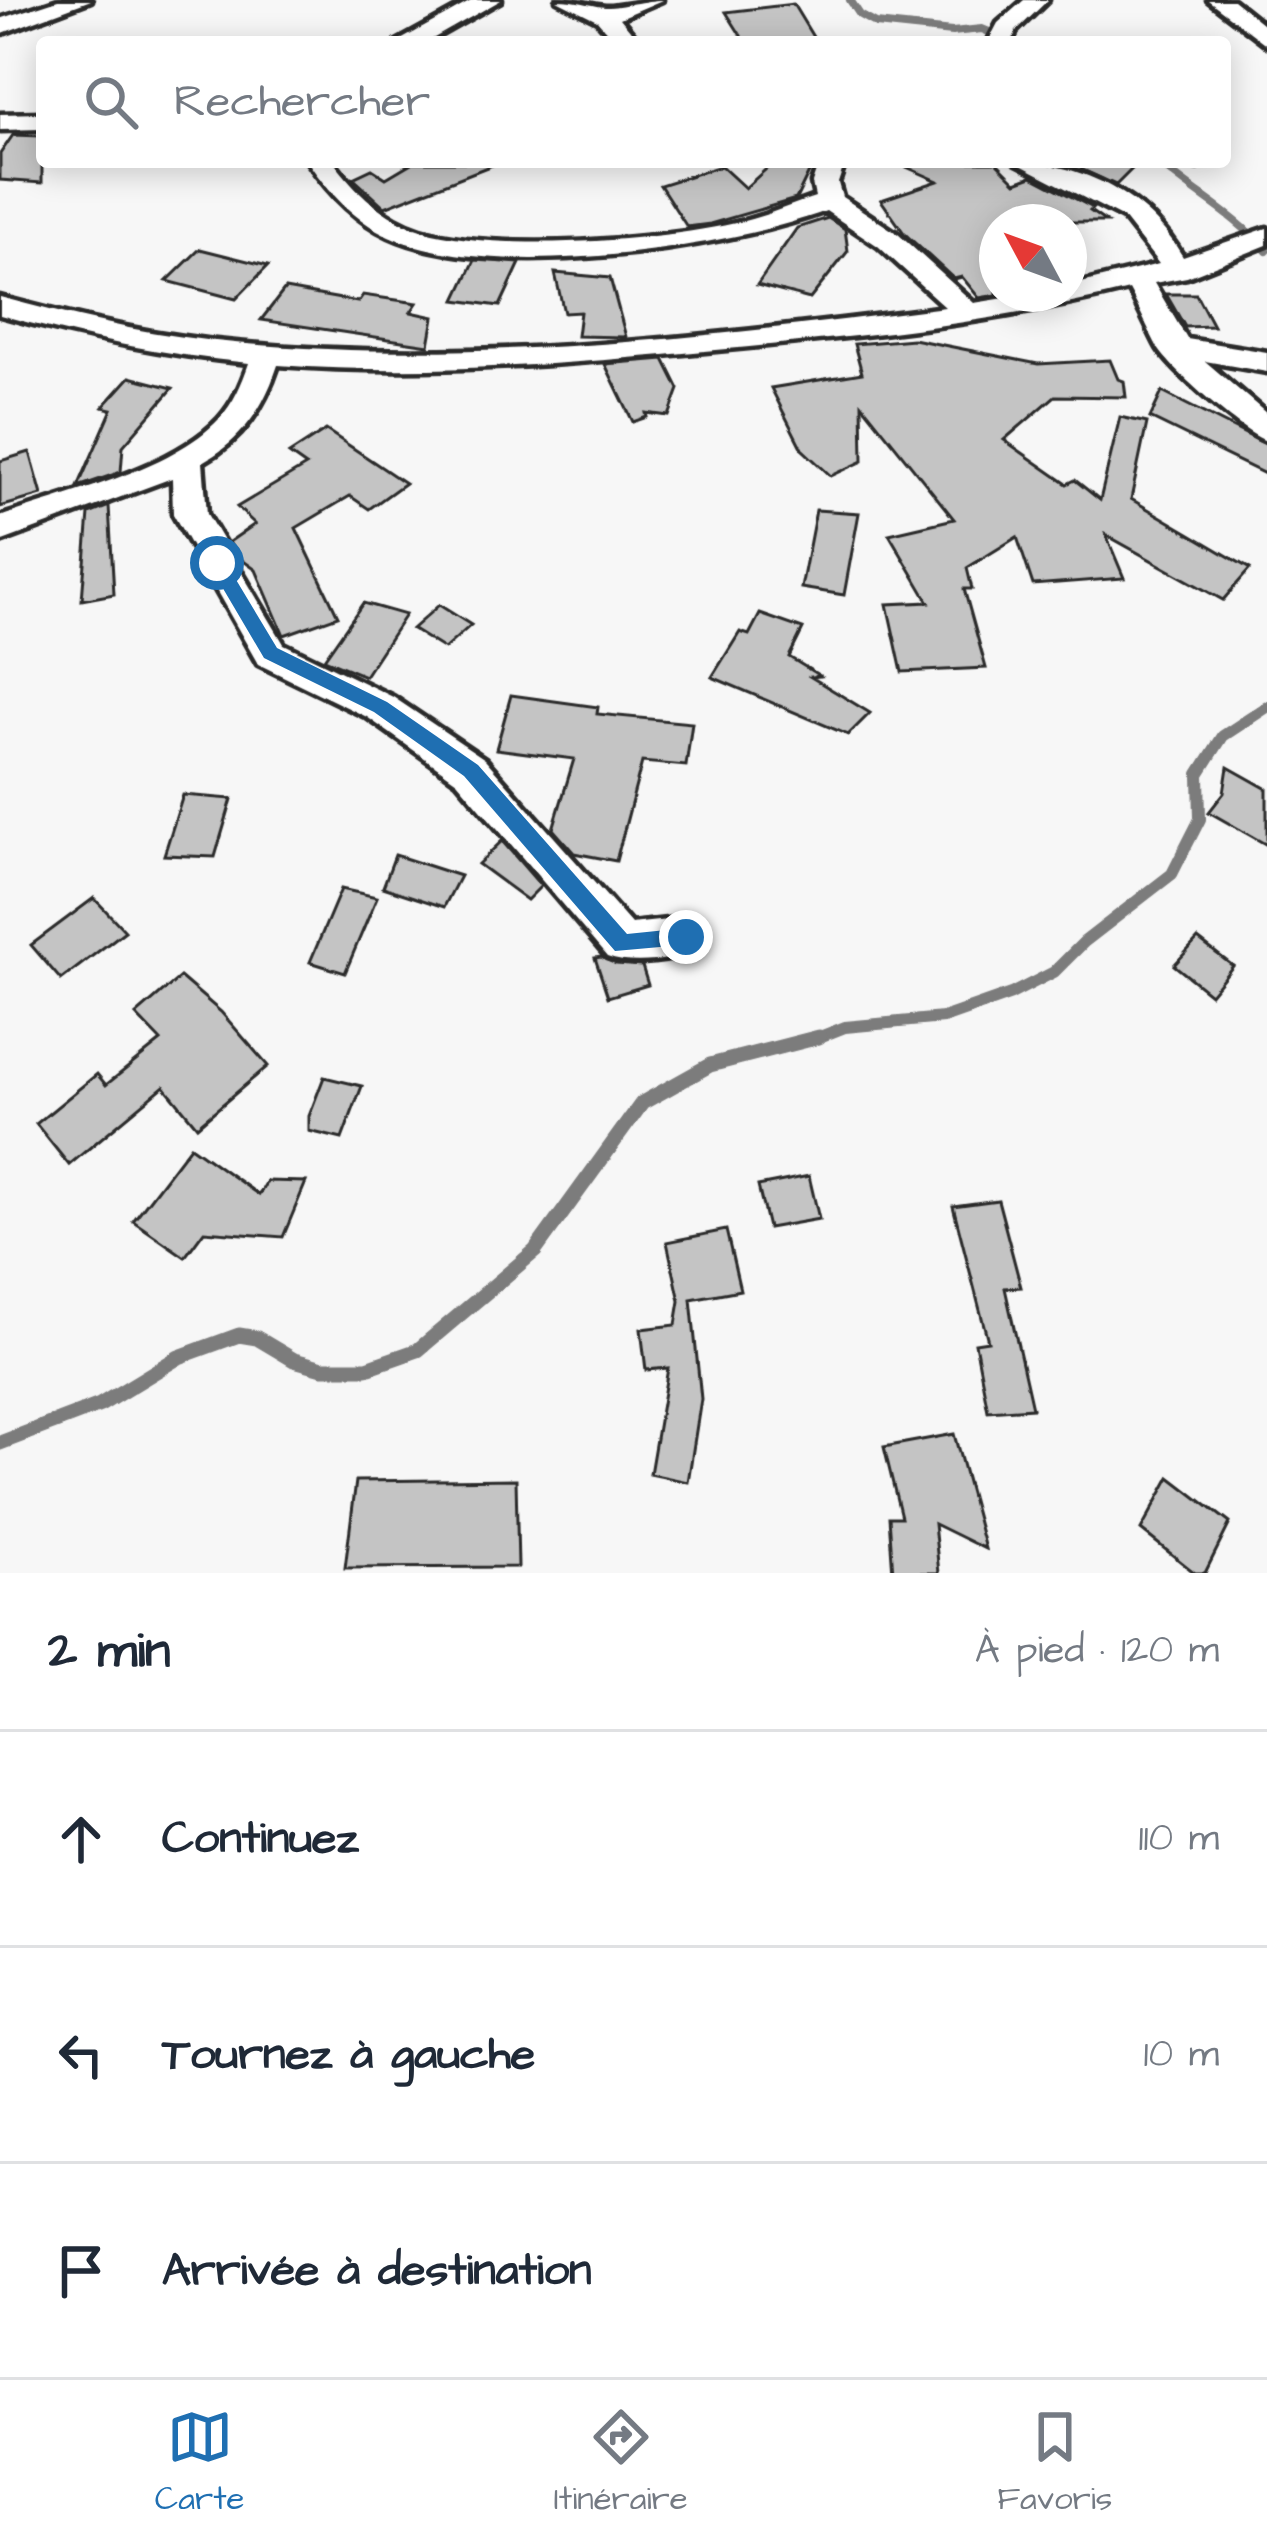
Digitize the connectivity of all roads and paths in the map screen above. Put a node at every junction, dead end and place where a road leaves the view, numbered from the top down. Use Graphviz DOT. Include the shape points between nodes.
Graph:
graph roads {
  1 [pos="80,0"];
  2 [pos="490,0"];
  3 [pos="568,0"];
  4 [pos="651,0"];
  5 [pos="1037,0"];
  6 [pos="1220,0"];
  7 [pos="605,15"];
  8 [pos="0,27"];
  9 [pos="421,36"];
  10 [pos="623,36"];
  11 [pos="1002,36"];
  12 [pos="1267,38"];
  13 [pos="36,121"];
  14 [pos="0,122"];
  15 [pos="326,168"];
  16 [pos="830,168"];
  17 [pos="1041,168"];
  18 [pos="829,201"];
  19 [pos="1260,239"];
  20 [pos="1177,271"];
  21 [pos="1139,281"];
  22 [pos="0,306"];
  23 [pos="970,315"];
  24 [pos="1172,346"];
  25 [pos="267,353"];
  26 [pos="1267,362"];
  27 [pos="1267,430"];
  28 [pos="188,457"];
  29 [pos="0,530"];
  30 [pos="686,937"];
  1 -- 8 [label="street"];
  2 -- 9 [label="street"];
  3 -- 7 [label="street"];
  4 -- 7 [label="street"];
  5 -- 11 [label="street"];
  6 -- 12 [label="street"];
  7 -- 10 [label="street"];
  13 -- 14 [label="street"];
  15 -- 18 [label="street" via="366,212 409,235 452,245 670,240 743,230"];
  16 -- 18 [label="street"];
  17 -- 20 [label="street" via="1141,214"];
  18 -- 23 [label="street" via="889,240"];
  19 -- 20 [label="street"];
  20 -- 21 [label="street"];
  21 -- 23 [label="street"];
  21 -- 24 [label="street"];
  22 -- 25 [label="street" via="121,337"];
  23 -- 25 [label="street" via="518,355"];
  24 -- 26 [label="street"];
  24 -- 27 [label="street"];
  25 -- 28 [label="street" via="252,399 223,435"];
  28 -- 29 [label="street"];
  28 -- 30 [label="street" via="190,514 271,653 380,707 471,770 622,944"];
}
